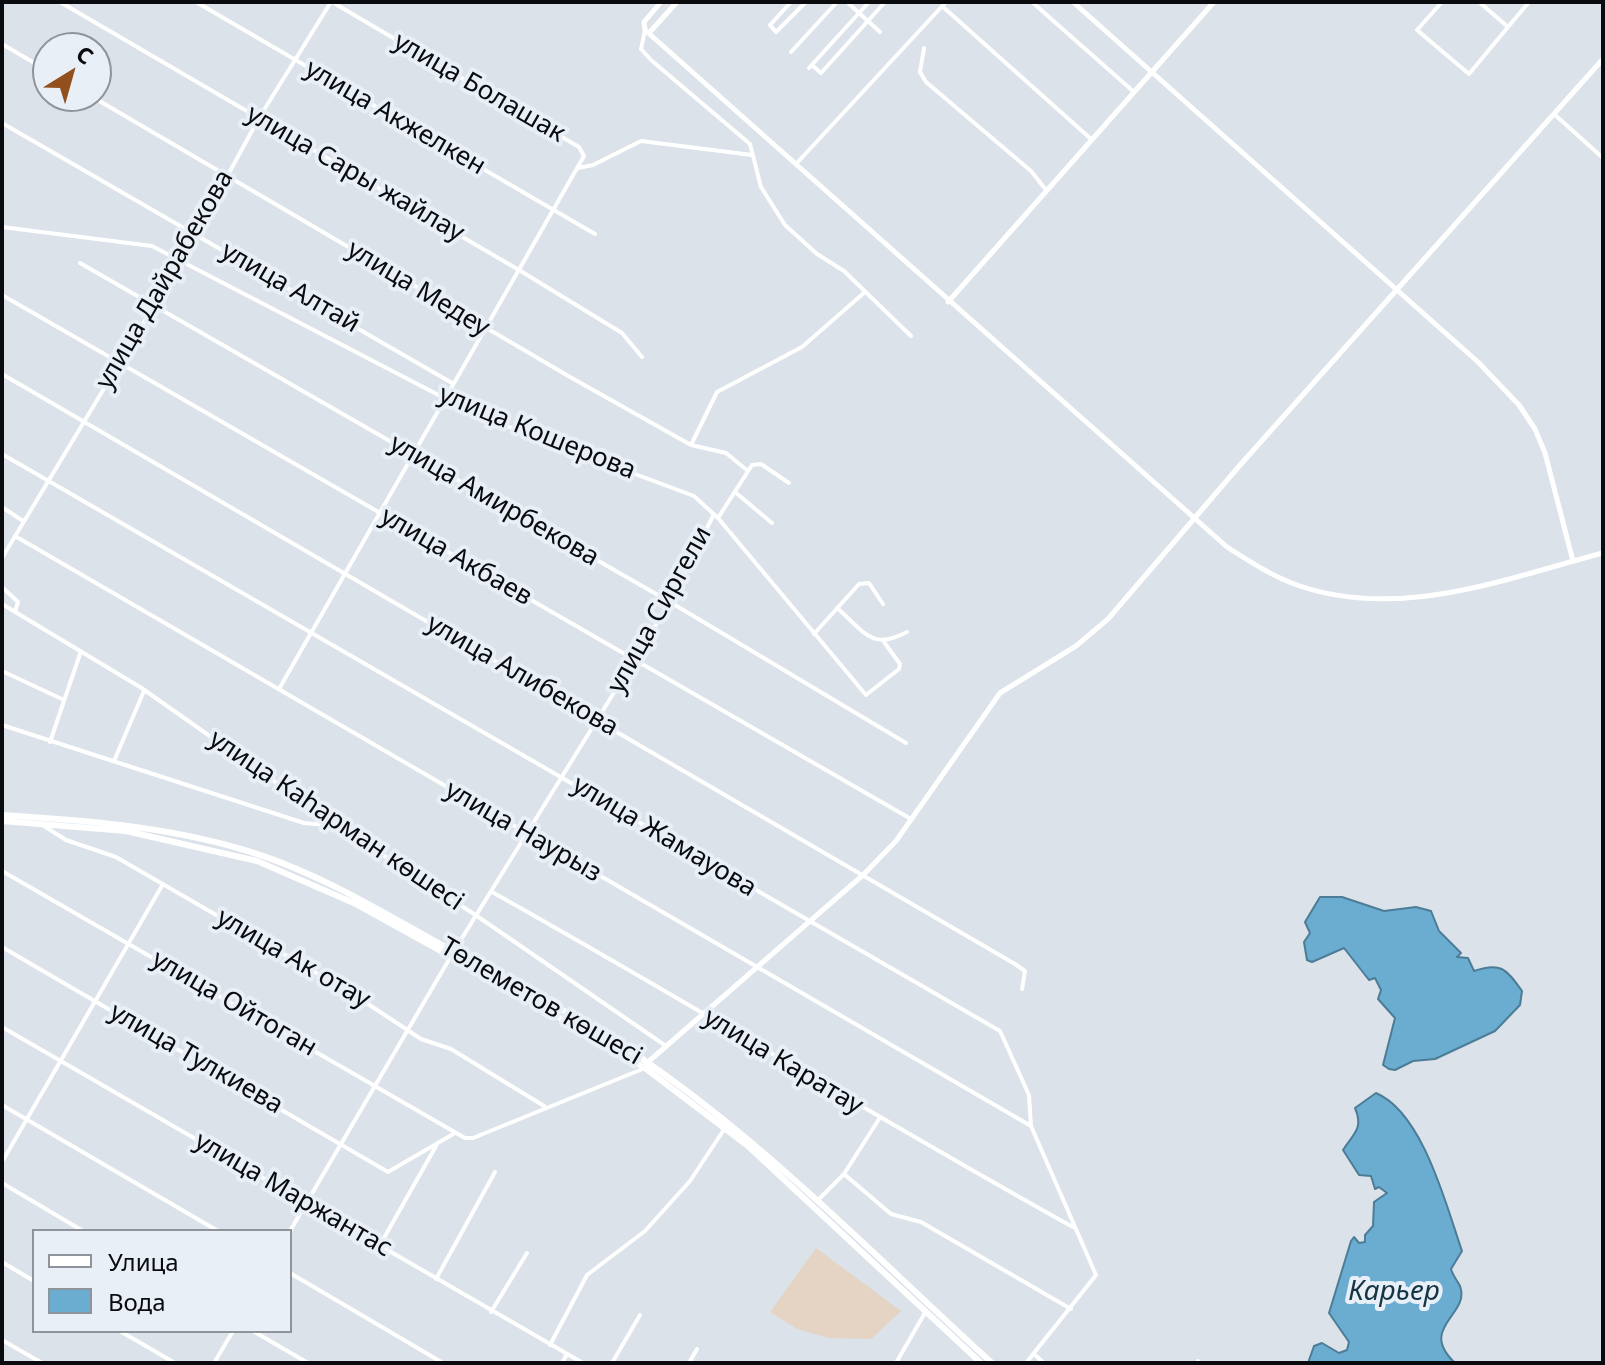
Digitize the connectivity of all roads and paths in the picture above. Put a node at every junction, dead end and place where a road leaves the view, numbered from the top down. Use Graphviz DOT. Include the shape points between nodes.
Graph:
graph roads {
  1 [pos="60,2"];
  2 [pos="196,2"];
  3 [pos="331,2"];
  4 [pos="661,2"];
  5 [pos="677,2"];
  6 [pos="791,2"];
  7 [pos="806,2"];
  8 [pos="837,2"];
  9 [pos="847,2"];
  10 [pos="869,2"];
  11 [pos="885,2"];
  12 [pos="1032,2"];
  13 [pos="1073,2"];
  14 [pos="1214,2"];
  15 [pos="1442,2"];
  16 [pos="1479,2"];
  17 [pos="1529,2"];
  18 [pos="944,4"];
  19 [pos="859,13"];
  20 [pos="868,21"];
  21 [pos="1508,27"];
  22 [pos="647,32"];
  23 [pos="880,32"];
  24 [pos="2,44"];
  25 [pos="924,48"];
  26 [pos="791,52"];
  27 [pos="1603,59"];
  28 [pos="295,61"];
  29 [pos="32,62"];
  30 [pos="1152,72"];
  31 [pos="1134,92"];
  32 [pos="112,108"];
  33 [pos="1554,114"];
  34 [pos="259,118"];
  35 [pos="2,123"];
  36 [pos="1091,139"];
  37 [pos="752,155"];
  38 [pos="1603,158"];
  39 [pos="796,164"];
  40 [pos="578,168"];
  41 [pos="227,175"];
  42 [pos="1046,190"];
  43 [pos="555,210"];
  44 [pos="2,227"];
  45 [pos="195,232"];
  46 [pos="595,234"];
  47 [pos="182,259"];
  48 [pos="80,263"];
  49 [pos="519,270"];
  50 [pos="1396,290"];
  51 [pos="865,292"];
  52 [pos="2,295"];
  53 [pos="948,302"];
  54 [pos="154,305"];
  55 [pos="485,328"];
  56 [pos="911,336"];
  57 [pos="642,357"];
  58 [pos="117,362"];
  59 [pos="2,374"];
  60 [pos="452,383"];
  61 [pos="444,398"];
  62 [pos="83,421"];
  63 [pos="691,445"];
  64 [pos="2,454"];
  65 [pos="414,454"];
  66 [pos="748,471"];
  67 [pos="48,480"];
  68 [pos="789,483"];
  69 [pos="735,492"];
  70 [pos="2,507"];
  71 [pos="380,513"];
  72 [pos="714,513"];
  73 [pos="718,518"];
  74 [pos="1194,518"];
  75 [pos="24,522"];
  76 [pos="772,523"];
  77 [pos="15,536"];
  78 [pos="1603,553"];
  79 [pos="2,558"];
  80 [pos="1573,561"];
  81 [pos="346,573"];
  82 [pos="2,587"];
  83 [pos="670,602"];
  84 [pos="2,604"];
  85 [pos="883,604"];
  86 [pos="837,608"];
  87 [pos="15,612"];
  88 [pos="311,632"];
  89 [pos="907,632"];
  90 [pos="814,634"];
  91 [pos="884,642"];
  92 [pos="81,651"];
  93 [pos="635,660"];
  94 [pos="2,671"];
  95 [pos="279,689"];
  96 [pos="144,691"];
  97 [pos="64,700"];
  98 [pos="598,719"];
  99 [pos="2,725"];
  100 [pos="50,742"];
  101 [pos="906,743"];
  102 [pos="114,761"];
  103 [pos="562,777"];
  104 [pos="2,818"];
  105 [pos="911,819"];
  106 [pos="41,821"];
  107 [pos="338,826"];
  108 [pos="528,834"];
  109 [pos="2,871"];
  110 [pos="863,875"];
  111 [pos="163,884"];
  112 [pos="492,892"];
  113 [pos="477,916"];
  114 [pos="807,922"];
  115 [pos="128,943"];
  116 [pos="2,947"];
  117 [pos="452,954"];
  118 [pos="757,967"];
  119 [pos="1022,989"];
  120 [pos="95,1001"];
  121 [pos="704,1015"];
  122 [pos="2,1027"];
  123 [pos="408,1028"];
  124 [pos="666,1046"];
  125 [pos="60,1061"];
  126 [pos="646,1065"];
  127 [pos="375,1084"];
  128 [pos="2,1105"];
  129 [pos="546,1107"];
  130 [pos="27,1119"];
  131 [pos="879,1119"];
  132 [pos="727,1126"];
  133 [pos="1031,1126"];
  134 [pos="455,1133"];
  135 [pos="341,1143"];
  136 [pos="437,1144"];
  137 [pos="2,1162"];
  138 [pos="495,1172"];
  139 [pos="844,1174"];
  140 [pos="2,1183"];
  141 [pos="818,1200"];
  142 [pos="306,1203"];
  143 [pos="1075,1228"];
  144 [pos="80,1229"];
  145 [pos="215,1229"];
  146 [pos="291,1229"];
  147 [pos="380,1245"];
  148 [pos="527,1253"];
  149 [pos="2,1262"];
  150 [pos="292,1274"];
  151 [pos="436,1279"];
  152 [pos="32,1280"];
  153 [pos="927,1309"];
  154 [pos="1071,1309"];
  155 [pos="491,1312"];
  156 [pos="640,1315"];
  157 [pos="123,1333"];
  158 [pos="232,1333"];
  159 [pos="256,1333"];
  160 [pos="2,1340"];
  161 [pos="550,1346"];
  162 [pos="697,1349"];
  163 [pos="567,1354"];
  164 [pos="1034,1354"];
  165 [pos="42,1363"];
  166 [pos="175,1363"];
  167 [pos="214,1363"];
  168 [pos="308,1363"];
  169 [pos="443,1363"];
  170 [pos="562,1363"];
  171 [pos="583,1363"];
  172 [pos="612,1363"];
  173 [pos="689,1363"];
  174 [pos="896,1363"];
  175 [pos="981,1363"];
  176 [pos="992,1363"];
  177 [pos="1026,1363"];
  178 [pos="1044,1363"];
  1 -- 34 [label="street, улица Сары жайлау"];
  2 -- 28 [label="street, улица Акжелкен"];
  3 -- 28 [label="street, улица Дайрабекова"];
  3 -- 40 [label="street, улица Болашак" via="583,151"];
  4 -- 22 [label="street" via="644,22"];
  5 -- 22 [label="street"];
  6 -- 7 [label="street" via="770,25 776,32"];
  8 -- 26 [label="street"];
  9 -- 19 [label="street"];
  10 -- 19 [label="street"];
  11 -- 20 [label="street"];
  12 -- 31 [label="street"];
  13 -- 30 [label="street"];
  14 -- 30 [label="street"];
  15 -- 21 [label="street" via="1417,30 1469,74"];
  16 -- 21 [label="street"];
  17 -- 21 [label="street"];
  18 -- 36 [label="street"];
  18 -- 39 [label="street"];
  19 -- 20 [label="street"];
  19 -- 20 [label="street" via="811,66 821,73"];
  20 -- 23 [label="street"];
  22 -- 37 [label="street" via="641,49 740,134"];
  22 -- 39 [label="street"];
  24 -- 29 [label="street"];
  25 -- 42 [label="street" via="920,72 926,82 1031,171"];
  27 -- 33 [label="street"];
  28 -- 34 [label="street, улица Дайрабекова"];
  28 -- 43 [label="street, улица Акжелкен"];
  30 -- 31 [label="street"];
  30 -- 50 [label="street"];
  31 -- 36 [label="street"];
  32 -- 41 [label="street, улица Медеу"];
  33 -- 38 [label="street"];
  33 -- 50 [label="street"];
  34 -- 41 [label="street, улица Дайрабекова"];
  34 -- 49 [label="street, улица Сары жайлау"];
  35 -- 45 [label="street, улица Алтай"];
  36 -- 42 [label="street"];
  37 -- 40 [label="street" via="641,141"];
  37 -- 51 [label="street" via="761,187 785,225"];
  39 -- 53 [label="street"];
  40 -- 43 [label="street"];
  41 -- 45 [label="street, улица Дайрабекова"];
  41 -- 55 [label="street, улица Медеу"];
  42 -- 53 [label="street"];
  43 -- 46 [label="street, улица Акжелкен"];
  43 -- 49 [label="street"];
  44 -- 47 [label="street, улица Кошерова" via="132,241"];
  45 -- 47 [label="street, улица Дайрабекова"];
  45 -- 60 [label="street, улица Алтай"];
  47 -- 54 [label="street, улица Дайрабекова"];
  47 -- 61 [label="street, улица Кошерова"];
  48 -- 54 [label="street, улица Амирбекова"];
  49 -- 55 [label="street"];
  49 -- 57 [label="street, улица Сары жайлау" via="622,333"];
  50 -- 74 [label="street"];
  50 -- 80 [label="street" via="1519,405 1545,453"];
  51 -- 56 [label="street"];
  51 -- 63 [label="street" via="802,347 717,392"];
  52 -- 58 [label="street, улица Акбаев"];
  53 -- 74 [label="street"];
  54 -- 58 [label="street, улица Дайрабекова"];
  54 -- 65 [label="street, улица Амирбекова"];
  55 -- 60 [label="street"];
  55 -- 63 [label="street, улица Медеу"];
  58 -- 62 [label="street, улица Дайрабекова"];
  58 -- 71 [label="street, улица Акбаев"];
  59 -- 62 [label="street, улица Алибекова"];
  60 -- 61 [label="street"];
  61 -- 65 [label="street"];
  61 -- 72 [label="street, улица Кошерова" via="477,415 660,481 694,496"];
  62 -- 67 [label="street, улица Дайрабекова"];
  62 -- 81 [label="street, улица Алибекова"];
  63 -- 66 [label="street, улица Медеу" via="726,453"];
  64 -- 67 [label="street, улица Жамауова"];
  65 -- 71 [label="street"];
  65 -- 83 [label="street, улица Амирбекова"];
  66 -- 68 [label="street" via="761,464"];
  66 -- 69 [label="street"];
  67 -- 75 [label="street, улица Дайрабекова"];
  67 -- 88 [label="street, улица Жамауова"];
  69 -- 73 [label="street"];
  69 -- 76 [label="street"];
  70 -- 75 [label="street"];
  71 -- 81 [label="street"];
  71 -- 93 [label="street, улица Акбаев"];
  72 -- 73 [label="street, улица Кошерова"];
  72 -- 83 [label="street, улица Сиргели"];
  73 -- 90 [label="street, улица Кошерова"];
  74 -- 80 [label="street" via="1267,572 1342,596 1413,599"];
  74 -- 105 [label="street" via="1108,619 1076,646 1000,693"];
  75 -- 77 [label="street, улица Дайрабекова"];
  77 -- 79 [label="street, улица Дайрабекова"];
  77 -- 95 [label="street, улица Наурыз"];
  78 -- 80 [label="street"];
  81 -- 88 [label="street"];
  81 -- 98 [label="street, улица Алибекова"];
  82 -- 87 [label="street" via="18,602"];
  83 -- 93 [label="street, улица Сиргели"];
  83 -- 101 [label="street, улица Амирбекова"];
  84 -- 87 [label="street, улица Каһарман көшесі"];
  85 -- 86 [label="street" via="864,582"];
  86 -- 90 [label="street"];
  86 -- 91 [label="street"];
  87 -- 92 [label="street, улица Каһарман көшесі"];
  88 -- 95 [label="street"];
  88 -- 103 [label="street, улица Жамауова"];
  89 -- 91 [label="street"];
  90 -- 91 [label="street, улица Кошерова" via="869,695 899,669"];
  92 -- 96 [label="street, улица Каһарман көшесі"];
  92 -- 97 [label="street"];
  93 -- 98 [label="street, улица Сиргели"];
  93 -- 105 [label="street, улица Акбаев"];
  94 -- 97 [label="street"];
  95 -- 108 [label="street, улица Наурыз"];
  96 -- 102 [label="street"];
  96 -- 107 [label="street, улица Каһарман көшесі"];
  97 -- 100 [label="street"];
  98 -- 103 [label="street, улица Сиргели"];
  98 -- 110 [label="street, улица Алибекова"];
  99 -- 100 [label="street"];
  100 -- 102 [label="street"];
  102 -- 107 [label="street" via="304,823"];
  103 -- 108 [label="street, улица Сиргели"];
  103 -- 114 [label="street, улица Жамауова"];
  104 -- 106 [label="main road, Төлеметов көшесі"];
  105 -- 110 [label="street"];
  106 -- 111 [label="street, улица Ак отау" via="66,840 116,857"];
  106 -- 117 [label="main road, Төлеметов көшесі" via="118,824 250,852 333,885"];
  107 -- 113 [label="street, улица Каһарман көшесі"];
  108 -- 112 [label="street, улица Сиргели"];
  108 -- 118 [label="street, улица Наурыз"];
  109 -- 115 [label="street, улица Ойтоган"];
  110 -- 114 [label="street"];
  110 -- 119 [label="street, улица Алибекова" via="1025,971"];
  111 -- 115 [label="street"];
  111 -- 123 [label="street, улица Ак отау"];
  112 -- 113 [label="street, улица Сиргели"];
  112 -- 121 [label="street, улица Каратау"];
  113 -- 117 [label="street, улица Сиргели"];
  113 -- 124 [label="street, улица Каһарман көшесі"];
  114 -- 118 [label="street"];
  114 -- 133 [label="street, улица Жамауова" via="1000,1031 1029,1095"];
  115 -- 120 [label="street"];
  115 -- 127 [label="street, улица Ойтоган"];
  116 -- 120 [label="street, улица Тулкиева"];
  117 -- 123 [label="street, улица Сиргели"];
  117 -- 126 [label="main road, Төлеметов көшесі"];
  118 -- 121 [label="street"];
  118 -- 133 [label="street, улица Наурыз"];
  120 -- 125 [label="street"];
  120 -- 135 [label="street, улица Тулкиева"];
  121 -- 124 [label="street"];
  121 -- 131 [label="street, улица Каратау"];
  122 -- 125 [label="street, улица Маржантас"];
  123 -- 127 [label="street, улица Сиргели"];
  123 -- 129 [label="street, улица Ак отау"];
  124 -- 126 [label="street"];
  125 -- 130 [label="street"];
  125 -- 142 [label="street, улица Маржантас"];
  126 -- 129 [label="street"];
  126 -- 132 [label="main road, Төлеметов көшесі"];
  127 -- 134 [label="street, улица Ойтоган"];
  127 -- 135 [label="street, улица Сиргели"];
  128 -- 130 [label="street"];
  129 -- 134 [label="street, улица Ойтоган" via="473,1138"];
  130 -- 137 [label="street"];
  130 -- 145 [label="street"];
  131 -- 139 [label="street"];
  131 -- 143 [label="street, улица Каратау"];
  132 -- 141 [label="main road, Төлеметов көшесі"];
  132 -- 153 [label="main road, Төлеметов көшесі"];
  132 -- 161 [label="street" via="690,1181 645,1231 587,1275"];
  133 -- 143 [label="street, улица Жамауова"];
  134 -- 136 [label="street"];
  135 -- 136 [label="street, улица Тулкиева" via="388,1172"];
  135 -- 142 [label="street, улица Сиргели"];
  136 -- 147 [label="street"];
  138 -- 151 [label="street"];
  139 -- 141 [label="street"];
  139 -- 154 [label="street" via="891,1214 921,1222"];
  140 -- 144 [label="street"];
  141 -- 153 [label="main road, Төлеметов көшесі"];
  142 -- 146 [label="street, улица Сиргели"];
  142 -- 147 [label="street, улица Маржантас"];
  143 -- 154 [label="street, улица Жамауова" via="1096,1275"];
  147 -- 151 [label="street, улица Маржантас"];
  148 -- 155 [label="street"];
  149 -- 152 [label="street"];
  150 -- 169 [label="street"];
  151 -- 155 [label="street, улица Маржантас"];
  153 -- 174 [label="street"];
  153 -- 175 [label="main road, Төлеметов көшесі"];
  153 -- 176 [label="main road, Төлеметов көшесі"];
  154 -- 164 [label="street, улица Жамауова"];
  155 -- 161 [label="street, улица Маржантас"];
  156 -- 172 [label="street"];
  157 -- 166 [label="street"];
  158 -- 167 [label="street"];
  159 -- 168 [label="street"];
  160 -- 165 [label="street"];
  161 -- 163 [label="street, улица Маржантас"];
  162 -- 173 [label="street"];
  163 -- 170 [label="street"];
  163 -- 171 [label="street, улица Маржантас"];
  164 -- 177 [label="street, улица Жамауова"];
  164 -- 178 [label="street"];
}
